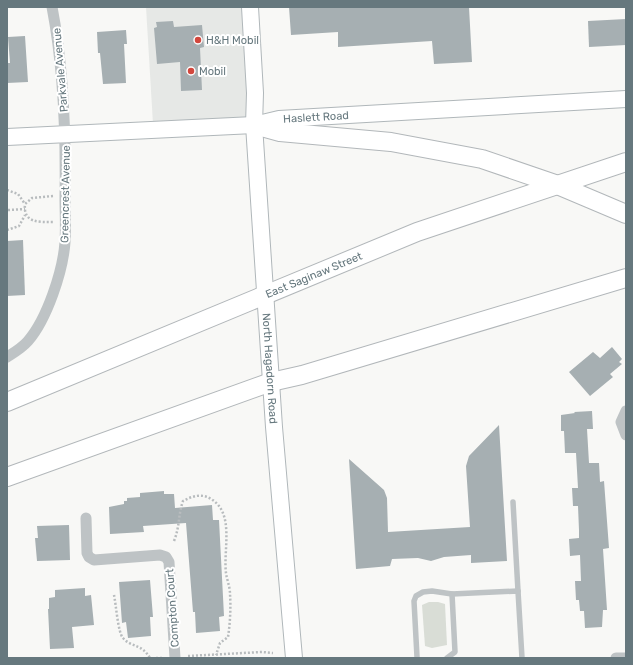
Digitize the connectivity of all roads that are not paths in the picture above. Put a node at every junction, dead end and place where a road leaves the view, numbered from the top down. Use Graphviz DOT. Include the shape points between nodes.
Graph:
graph roads {
  1 [pos="52,7"];
  2 [pos="250,7"];
  3 [pos="626,99"];
  4 [pos="254,125"];
  5 [pos="65,133"];
  6 [pos="7,137"];
  7 [pos="626,162"];
  8 [pos="555,184"];
  9 [pos="626,214"];
  10 [pos="626,278"];
  11 [pos="266,295"];
  12 [pos="7,357"];
  13 [pos="271,382"];
  14 [pos="7,402"];
  15 [pos="626,411"];
  16 [pos="626,435"];
  17 [pos="7,477"];
  18 [pos="513,502"];
  19 [pos="86,518"];
  20 [pos="518,591"];
  21 [pos="452,594"];
  22 [pos="175,657"];
  23 [pos="294,658"];
  24 [pos="409,658"];
  25 [pos="418,658"];
  26 [pos="447,658"];
  27 [pos="522,658"];
  28 [pos="616,658"];
  29 [pos="626,658"];
  1 -- 5 [label="street, Parkvale Avenue" via="58,35"];
  2 -- 4 [label="street, North Hagadorn Road" via="255,93"];
  3 -- 4 [label="street, Haslett Road" via="279,119"];
  4 -- 5 [label="street, Haslett Road"];
  4 -- 8 [label="main road" via="280,132 360,138 421,147 482,159"];
  4 -- 11 [label="street, North Hagadorn Road"];
  5 -- 6 [label="street, Haslett Road"];
  5 -- 12 [label="street, Greencrest Avenue" via="65,242 59,272 44,313 28,341"];
  7 -- 8 [label="main road, East Saginaw Street"];
  8 -- 9 [label="main road"];
  8 -- 11 [label="main road, East Saginaw Street" via="417,232"];
  10 -- 13 [label="main road"];
  11 -- 13 [label="street, North Hagadorn Road"];
  11 -- 14 [label="main road, East Saginaw Street"];
  13 -- 17 [label="main road"];
  13 -- 23 [label="street, North Hagadorn Road"];
  15 -- 16 [label="street" via="621,422"];
  18 -- 20 [label="lane"];
  19 -- 22 [label="street, Compton Court" via="87,553 94,560 160,555 166,557 169,562"];
  20 -- 21 [label="lane"];
  20 -- 27 [label="lane"];
  21 -- 25 [label="lane" via="432,591 416,596 414,600"];
  21 -- 26 [label="lane" via="455,652"];
  24 -- 25 [label="lane"];
  28 -- 29 [label="street"];
}
